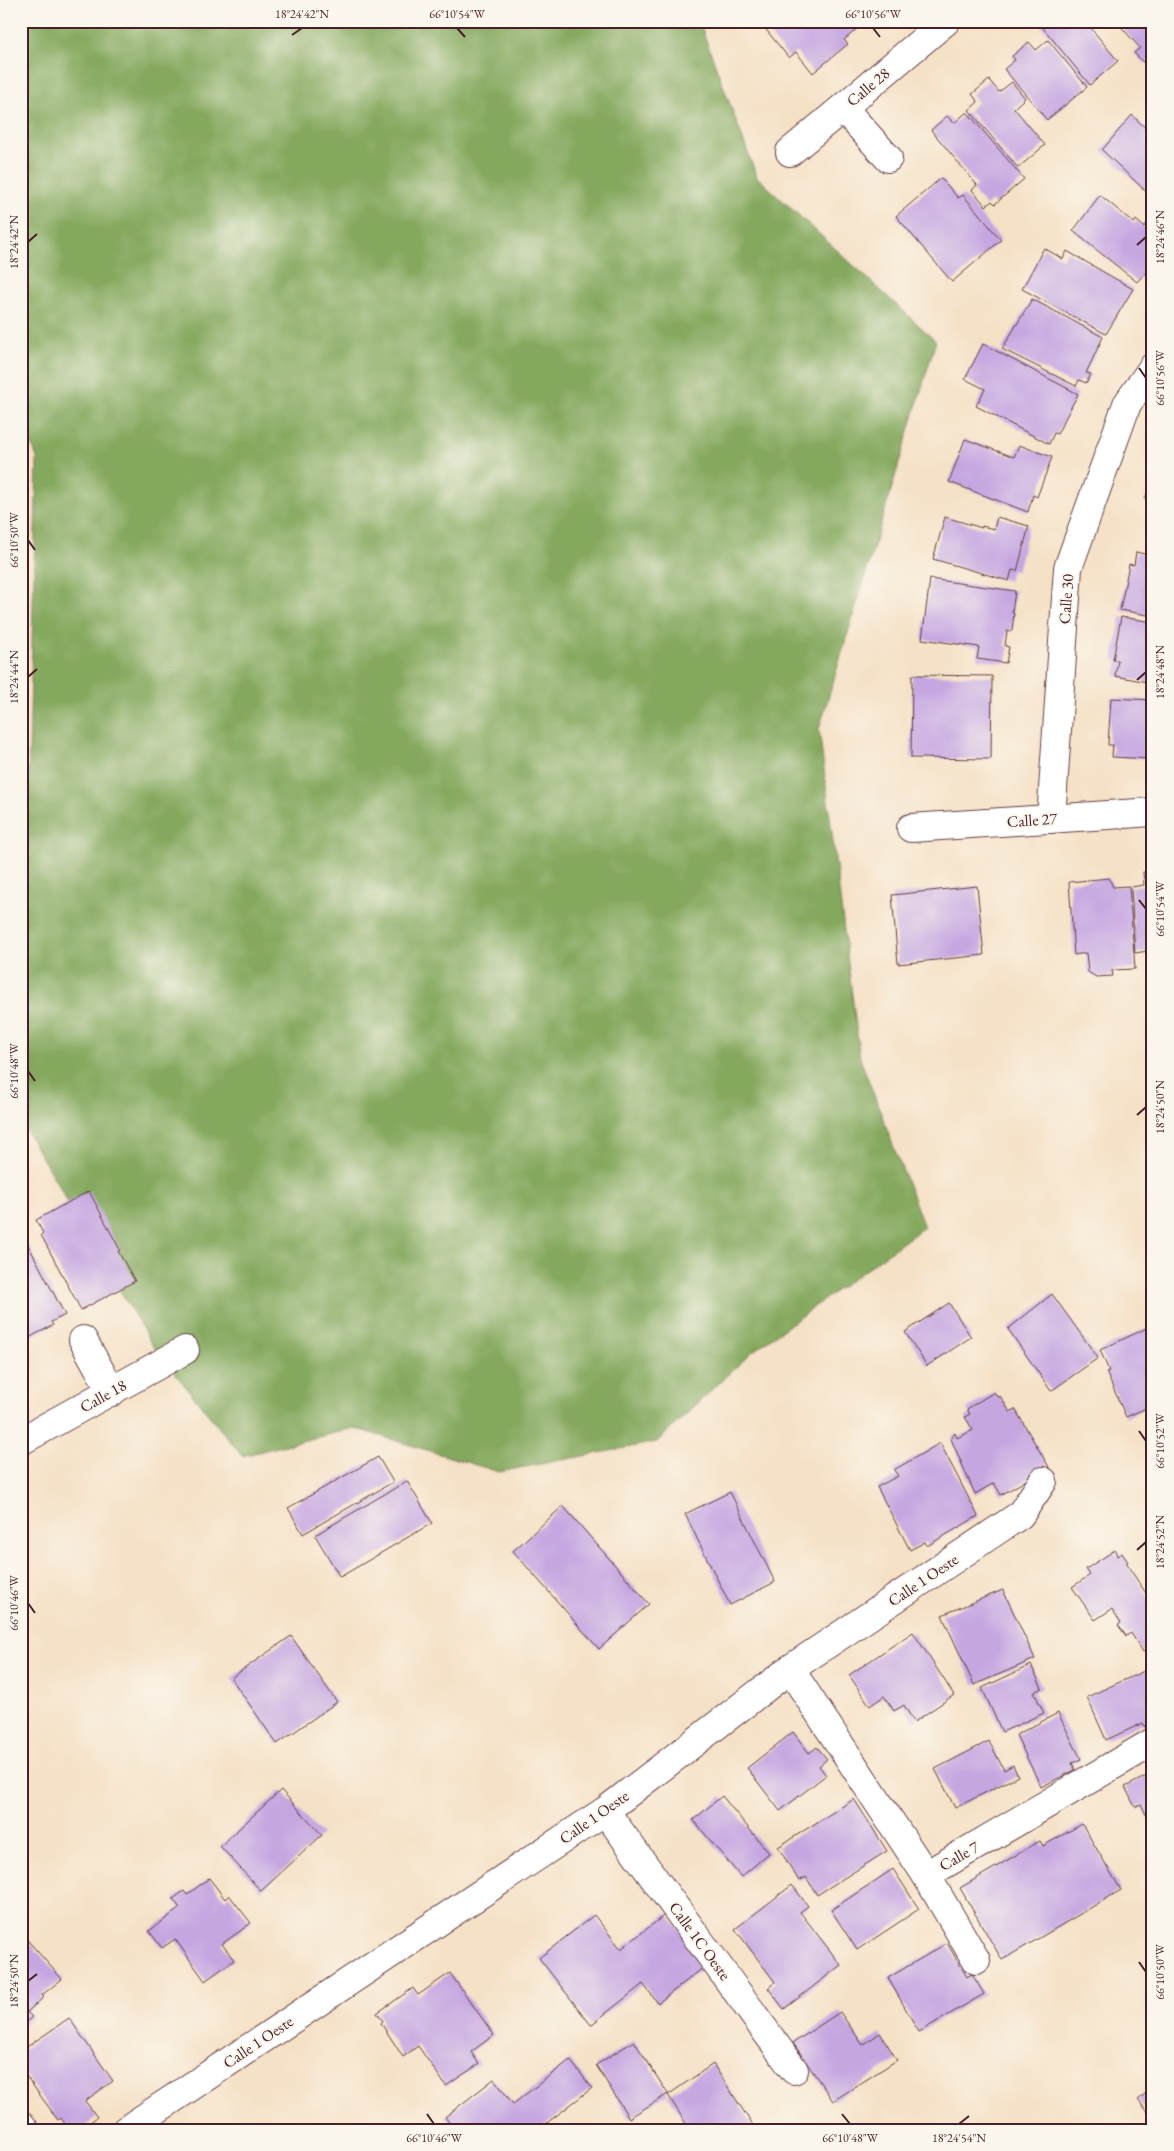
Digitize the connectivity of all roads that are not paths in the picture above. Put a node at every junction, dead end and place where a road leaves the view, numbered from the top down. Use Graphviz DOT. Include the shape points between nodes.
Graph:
graph roads {
  1 [pos="946,21"];
  2 [pos="843,108"];
  3 [pos="790,152"];
  4 [pos="888,158"];
  5 [pos="1153,367"];
  6 [pos="1153,812"];
  7 [pos="1051,819"];
  8 [pos="910,828"];
  9 [pos="83,1340"];
  10 [pos="184,1350"];
  11 [pos="112,1392"];
  12 [pos="21,1441"];
  13 [pos="1043,1481"];
  14 [pos="790,1669"];
  15 [pos="1153,1742"];
  16 [pos="605,1811"];
  17 [pos="926,1875"];
  18 [pos="976,1960"];
  19 [pos="794,2070"];
  20 [pos="21,2125"];
  21 [pos="25,2130"];
  22 [pos="126,2130"];
  1 -- 2 [label="street, Calle 28"];
  2 -- 3 [label="street, Calle 28"];
  2 -- 4 [label="street"];
  5 -- 7 [label="street, Calle 30" via="1127,404 1068,568"];
  6 -- 7 [label="street, Calle 27"];
  7 -- 8 [label="street, Calle 27"];
  9 -- 11 [label="street"];
  10 -- 11 [label="street, Calle 18"];
  11 -- 12 [label="street, Calle 18"];
  13 -- 14 [label="street, Calle 1 Oeste" via="1020,1515"];
  14 -- 16 [label="street, Calle 1 Oeste"];
  14 -- 17 [label="street, Calle 7"];
  15 -- 17 [label="street, Calle 7"];
  16 -- 19 [label="street, Calle 1C Oeste"];
  16 -- 22 [label="street, Calle 1 Oeste"];
  17 -- 18 [label="street"];
  20 -- 21 [label="street"];
}
